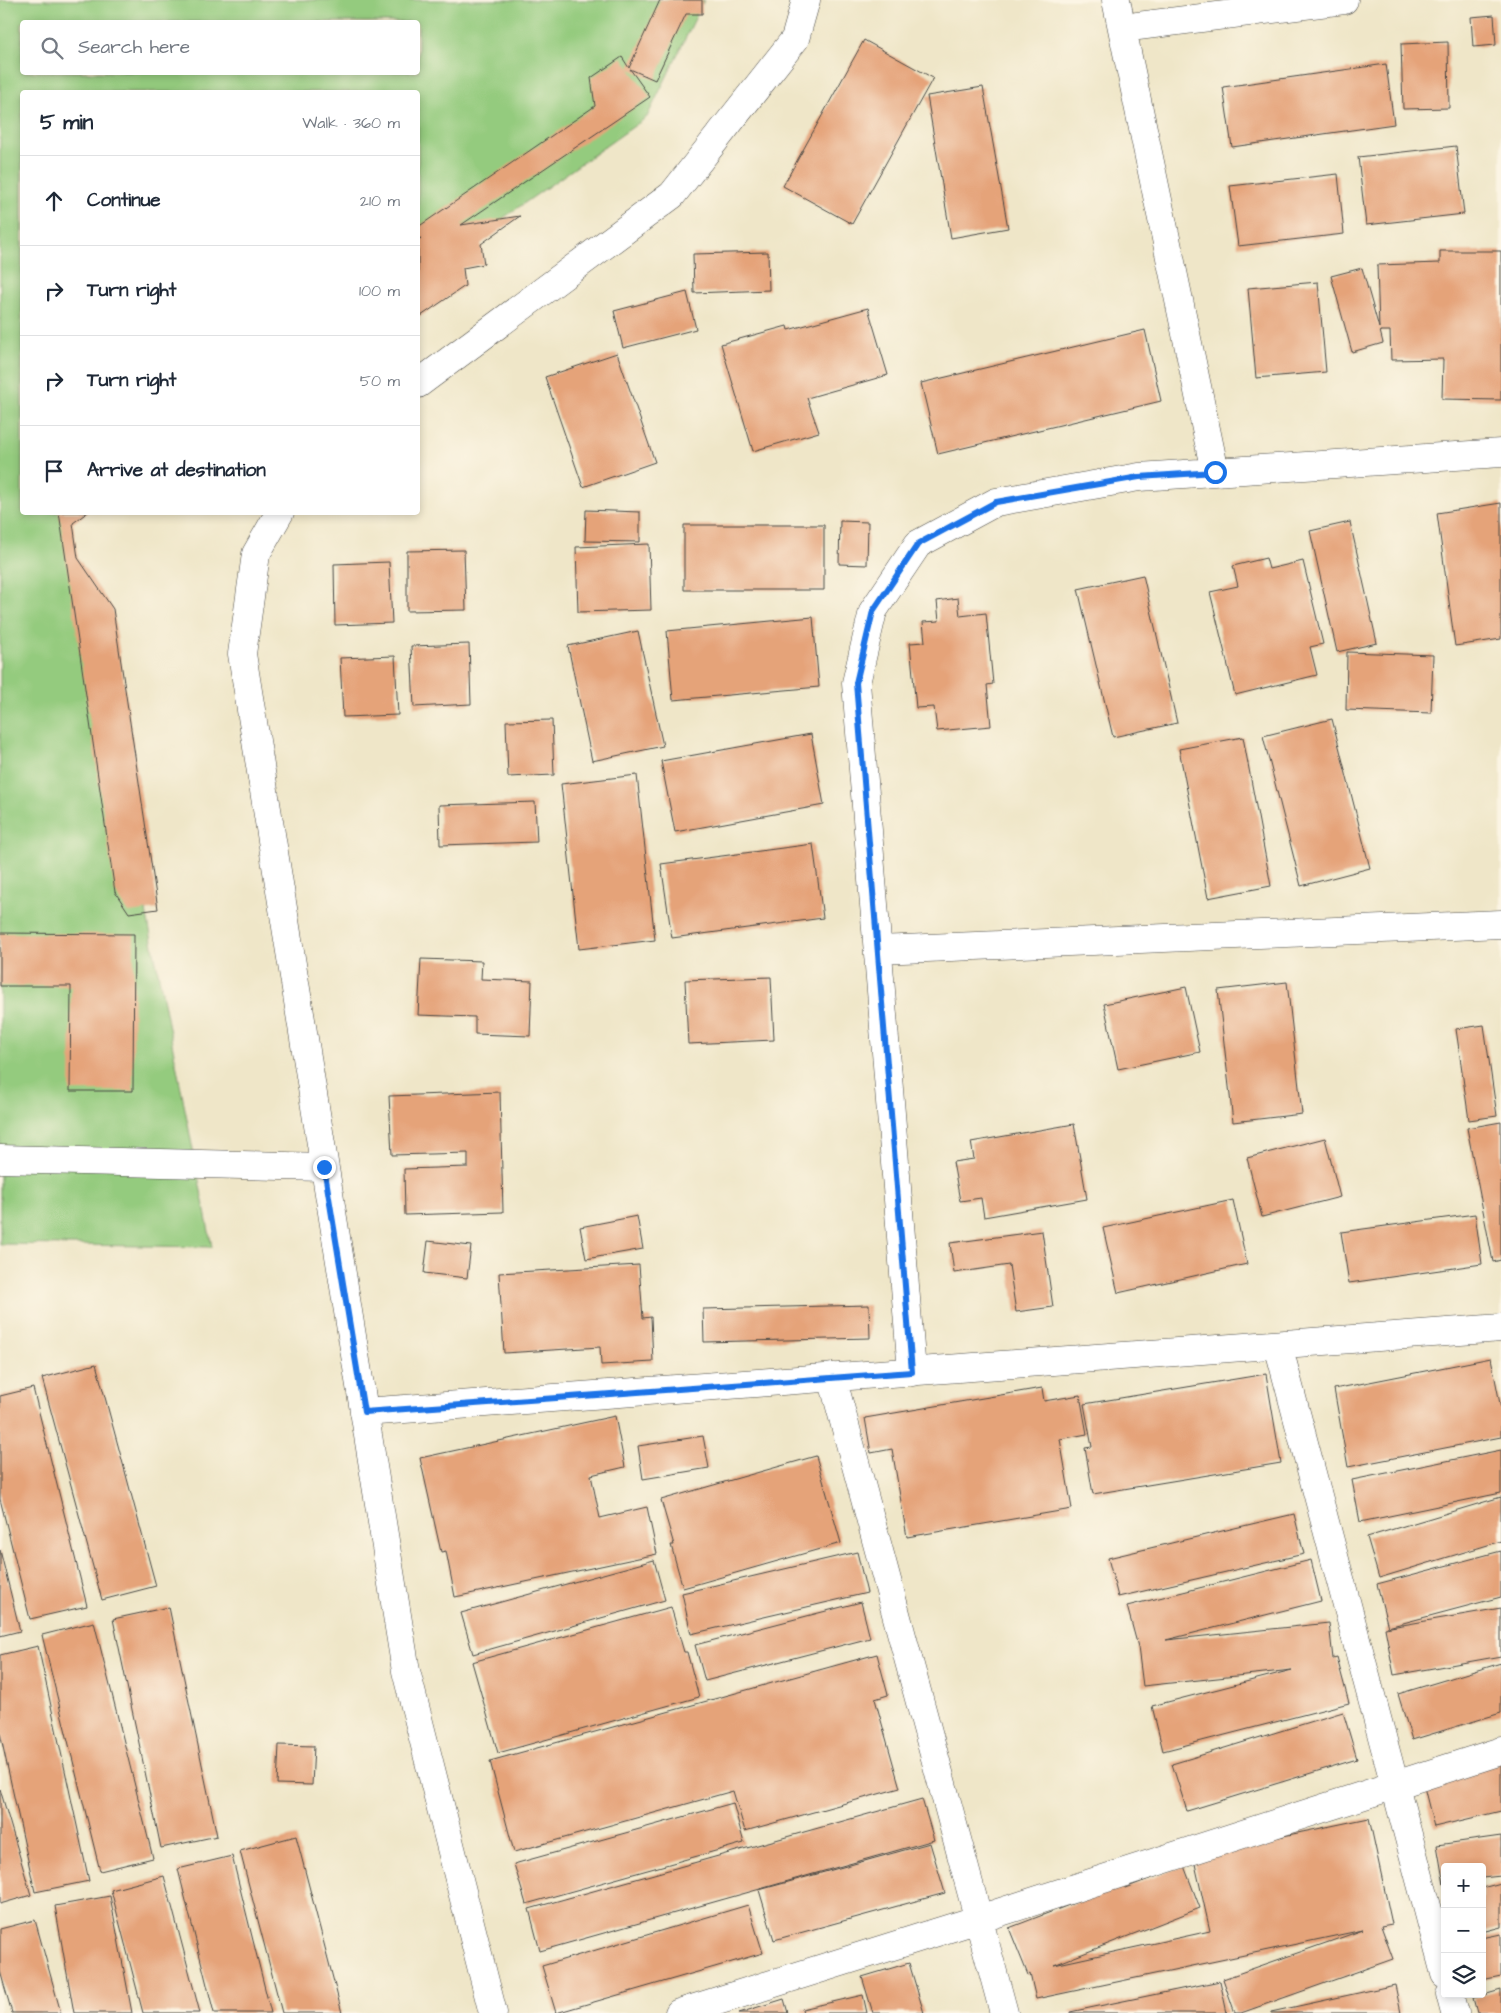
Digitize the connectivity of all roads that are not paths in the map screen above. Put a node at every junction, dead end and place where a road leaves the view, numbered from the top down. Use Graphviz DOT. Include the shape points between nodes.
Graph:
graph roads {
  1 [pos="806,0"];
  2 [pos="1116,0"];
  3 [pos="1344,0"];
  4 [pos="1122,28"];
  5 [pos="420,383"];
  6 [pos="1501,453"];
  7 [pos="1215,472"];
  8 [pos="278,515"];
  9 [pos="1501,924"];
  10 [pos="878,950"];
  11 [pos="0,1159"];
  12 [pos="324,1167"];
  13 [pos="1501,1328"];
  14 [pos="1278,1344"];
  15 [pos="912,1372"];
  16 [pos="832,1378"];
  17 [pos="364,1412"];
  18 [pos="1501,1751"];
  19 [pos="1394,1786"];
  20 [pos="980,1919"];
  21 [pos="1441,1959"];
  22 [pos="1451,1998"];
  23 [pos="493,2013"];
  24 [pos="679,2013"];
  25 [pos="1004,2013"];
  26 [pos="1455,2013"];
  1 -- 5 [label="street" via="795,39 672,195"];
  2 -- 4 [label="street"];
  3 -- 4 [label="street"];
  4 -- 7 [label="street"];
  6 -- 7 [label="street"];
  7 -- 10 [label="street" via="1139,477 996,502 918,544 873,611 856,683"];
  8 -- 12 [label="street" via="256,554 242,654"];
  9 -- 10 [label="street"];
  10 -- 15 [label="street"];
  11 -- 12 [label="street"];
  12 -- 17 [label="street"];
  13 -- 14 [label="street"];
  14 -- 15 [label="street"];
  14 -- 19 [label="street"];
  15 -- 16 [label="street"];
  16 -- 17 [label="street"];
  16 -- 20 [label="street"];
  17 -- 23 [label="street" via="406,1671"];
  18 -- 19 [label="street"];
  19 -- 20 [label="street"];
  19 -- 21 [label="street"];
  20 -- 24 [label="street"];
  20 -- 25 [label="street"];
  22 -- 26 [label="street"];
}
